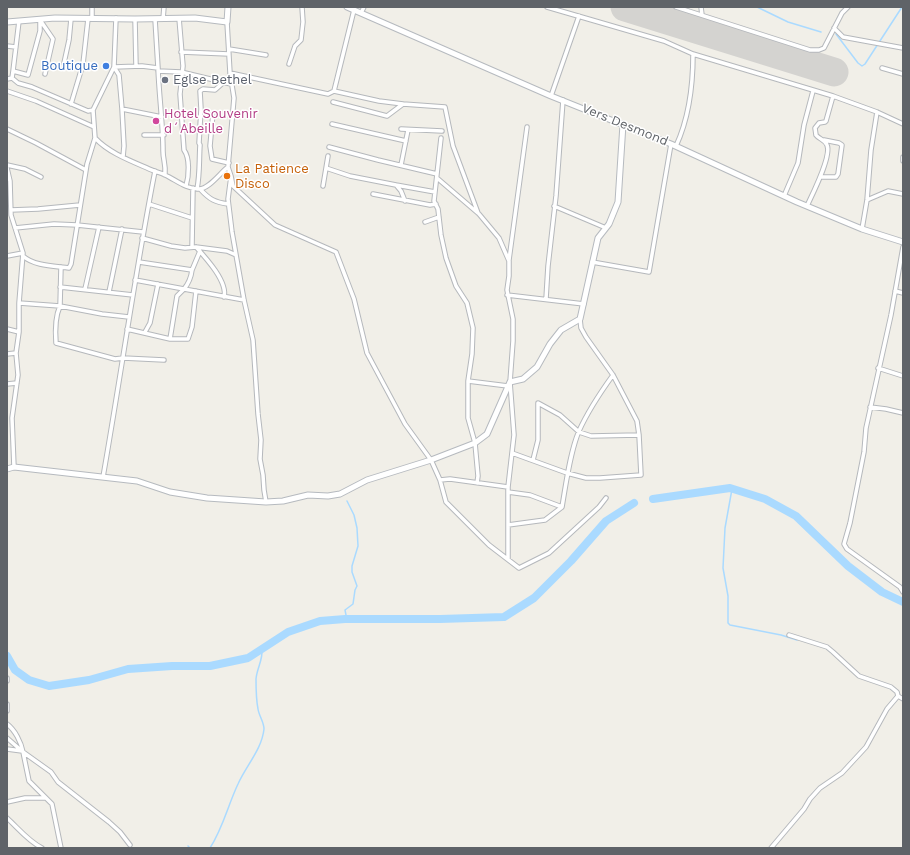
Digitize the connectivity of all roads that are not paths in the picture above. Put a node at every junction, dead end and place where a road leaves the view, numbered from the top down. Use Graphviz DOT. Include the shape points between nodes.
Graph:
graph roads {
  1 [pos="92,7"];
  2 [pos="164,7"];
  3 [pos="228,7"];
  4 [pos="302,7"];
  5 [pos="347,7"];
  6 [pos="364,7"];
  7 [pos="547,7"];
  8 [pos="676,7"];
  9 [pos="701,7"];
  10 [pos="848,7"];
  11 [pos="354,10"];
  12 [pos="362,13"];
  13 [pos="702,15"];
  14 [pos="579,16"];
  15 [pos="116,18"];
  16 [pos="179,18"];
  17 [pos="40,19"];
  18 [pos="71,19"];
  19 [pos="90,19"];
  20 [pos="135,19"];
  21 [pos="155,19"];
  22 [pos="163,19"];
  23 [pos="19,21"];
  24 [pos="7,22"];
  25 [pos="227,22"];
  26 [pos="834,28"];
  27 [pos="7,46"];
  28 [pos="16,47"];
  29 [pos="903,48"];
  30 [pos="228,49"];
  31 [pos="181,52"];
  32 [pos="229,54"];
  33 [pos="693,54"];
  34 [pos="266,55"];
  35 [pos="64,63"];
  36 [pos="289,64"];
  37 [pos="136,66"];
  38 [pos="114,67"];
  39 [pos="882,68"];
  40 [pos="158,69"];
  41 [pos="13,71"];
  42 [pos="182,72"];
  43 [pos="230,73"];
  44 [pos="45,74"];
  45 [pos="903,74"];
  46 [pos="12,78"];
  47 [pos="7,79"];
  48 [pos="224,82"];
  49 [pos="231,84"];
  50 [pos="7,91"];
  51 [pos="334,91"];
  52 [pos="813,91"];
  53 [pos="551,96"];
  54 [pos="833,96"];
  55 [pos="563,100"];
  56 [pos="333,102"];
  57 [pos="71,104"];
  58 [pos="403,104"];
  59 [pos="122,109"];
  60 [pos="93,110"];
  61 [pos="877,112"];
  62 [pos="213,113"];
  63 [pos="162,117"];
  64 [pos="332,124"];
  65 [pos="623,124"];
  66 [pos="903,124"];
  67 [pos="94,127"];
  68 [pos="527,127"];
  69 [pos="401,128"];
  70 [pos="7,129"];
  71 [pos="408,130"];
  72 [pos="442,131"];
  73 [pos="144,135"];
  74 [pos="164,135"];
  75 [pos="95,138"];
  76 [pos="441,138"];
  77 [pos="406,140"];
  78 [pos="822,140"];
  79 [pos="200,145"];
  80 [pos="673,145"];
  81 [pos="210,146"];
  82 [pos="329,147"];
  83 [pos="328,156"];
  84 [pos="123,157"];
  85 [pos="903,157"];
  86 [pos="902,161"];
  87 [pos="229,163"];
  88 [pos="401,166"];
  89 [pos="7,167"];
  90 [pos="228,168"];
  91 [pos="326,168"];
  92 [pos="86,170"];
  93 [pos="155,171"];
  94 [pos="165,175"];
  95 [pos="231,176"];
  96 [pos="437,176"];
  97 [pos="41,177"];
  98 [pos="821,177"];
  99 [pos="396,185"];
  100 [pos="186,186"];
  101 [pos="323,186"];
  102 [pos="197,189"];
  103 [pos="435,192"];
  104 [pos="373,194"];
  105 [pos="903,194"];
  106 [pos="784,196"];
  107 [pos="867,200"];
  108 [pos="405,201"];
  109 [pos="149,204"];
  110 [pos="228,204"];
  111 [pos="436,204"];
  112 [pos="80,206"];
  113 [pos="554,206"];
  114 [pos="807,206"];
  115 [pos="11,210"];
  116 [pos="478,214"];
  117 [pos="192,218"];
  118 [pos="439,218"];
  119 [pos="425,222"];
  120 [pos="77,225"];
  121 [pos="99,227"];
  122 [pos="15,228"];
  123 [pos="606,228"];
  124 [pos="122,229"];
  125 [pos="862,229"];
  126 [pos="143,232"];
  127 [pos="142,238"];
  128 [pos="903,242"];
  129 [pos="194,247"];
  130 [pos="903,247"];
  131 [pos="200,251"];
  132 [pos="23,255"];
  133 [pos="236,255"];
  134 [pos="7,256"];
  135 [pos="509,261"];
  136 [pos="139,262"];
  137 [pos="592,262"];
  138 [pos="61,267"];
  139 [pos="192,270"];
  140 [pos="135,280"];
  141 [pos="158,284"];
  142 [pos="60,287"];
  143 [pos="85,289"];
  144 [pos="184,289"];
  145 [pos="196,291"];
  146 [pos="895,291"];
  147 [pos="109,292"];
  148 [pos="903,292"];
  149 [pos="133,295"];
  150 [pos="507,295"];
  151 [pos="224,297"];
  152 [pos="244,300"];
  153 [pos="546,300"];
  154 [pos="19,303"];
  155 [pos="584,305"];
  156 [pos="60,306"];
  157 [pos="129,318"];
  158 [pos="580,319"];
  159 [pos="7,329"];
  160 [pos="127,329"];
  161 [pos="19,332"];
  162 [pos="145,332"];
  163 [pos="170,339"];
  164 [pos="16,353"];
  165 [pos="7,354"];
  166 [pos="123,358"];
  167 [pos="164,360"];
  168 [pos="878,368"];
  169 [pos="613,375"];
  170 [pos="903,376"];
  171 [pos="468,381"];
  172 [pos="7,384"];
  173 [pos="17,384"];
  174 [pos="509,384"];
  175 [pos="870,407"];
  176 [pos="903,413"];
  177 [pos="579,432"];
  178 [pos="639,435"];
  179 [pos="475,443"];
  180 [pos="512,453"];
  181 [pos="431,460"];
  182 [pos="533,460"];
  183 [pos="14,467"];
  184 [pos="7,468"];
  185 [pos="567,473"];
  186 [pos="103,477"];
  187 [pos="440,480"];
  188 [pos="477,483"];
  189 [pos="508,487"];
  190 [pos="508,492"];
  191 [pos="606,498"];
  192 [pos="266,502"];
  193 [pos="562,507"];
  194 [pos="508,525"];
  195 [pos="508,559"];
  196 [pos="903,592"];
  197 [pos="789,635"];
  198 [pos="898,696"];
  199 [pos="903,699"];
  200 [pos="7,704"];
  201 [pos="7,711"];
  202 [pos="7,724"];
  203 [pos="7,738"];
  204 [pos="7,749"];
  205 [pos="22,751"];
  206 [pos="45,798"];
  207 [pos="7,802"];
  208 [pos="7,818"];
  209 [pos="130,845"];
  210 [pos="42,848"];
  211 [pos="61,848"];
  212 [pos="771,848"];
  1 -- 19 [label="street"];
  2 -- 22 [label="street"];
  3 -- 25 [label="street"];
  4 -- 36 [label="street" via="301,40 295,46"];
  5 -- 11 [label="street, Vers Desmond"];
  6 -- 12 [label="street"];
  7 -- 14 [label="street"];
  8 -- 13 [label="street"];
  9 -- 13 [label="street"];
  10 -- 26 [label="street"];
  11 -- 12 [label="street, Vers Desmond"];
  11 -- 51 [label="street"];
  12 -- 53 [label="street, Vers Desmond"];
  13 -- 26 [label="street" via="810,50 824,48"];
  14 -- 33 [label="street" via="664,41"];
  14 -- 53 [label="street"];
  15 -- 19 [label="street"];
  15 -- 20 [label="street"];
  15 -- 38 [label="street"];
  16 -- 22 [label="street"];
  16 -- 25 [label="street" via="204,18"];
  16 -- 31 [label="street"];
  17 -- 18 [label="street"];
  17 -- 23 [label="street"];
  17 -- 41 [label="street" via="40,31 28,75"];
  17 -- 44 [label="street" via="53,39"];
  18 -- 19 [label="street"];
  18 -- 35 [label="street"];
  19 -- 57 [label="street" via="83,64"];
  20 -- 21 [label="street"];
  20 -- 37 [label="street"];
  21 -- 22 [label="street"];
  21 -- 40 [label="street"];
  23 -- 24 [label="street"];
  23 -- 28 [label="street"];
  25 -- 30 [label="street"];
  26 -- 29 [label="street" via="843,37"];
  27 -- 28 [label="street"];
  28 -- 41 [label="street"];
  30 -- 32 [label="street"];
  30 -- 34 [label="street"];
  31 -- 32 [label="street"];
  31 -- 42 [label="street"];
  32 -- 43 [label="street"];
  33 -- 52 [label="street"];
  33 -- 80 [label="street" via="690,97 682,132"];
  37 -- 38 [label="street"];
  37 -- 40 [label="street"];
  38 -- 59 [label="street" via="119,74"];
  38 -- 60 [label="street"];
  39 -- 45 [label="street"];
  40 -- 42 [label="street"];
  40 -- 63 [label="street"];
  41 -- 46 [label="street"];
  42 -- 48 [label="street"];
  42 -- 100 [label="street" via="180,94 184,150 187,154"];
  43 -- 49 [label="street"];
  43 -- 51 [label="street" via="328,94"];
  46 -- 47 [label="street"];
  46 -- 57 [label="street" via="18,83"];
  48 -- 49 [label="street"];
  48 -- 79 [label="street" via="215,90 200,91"];
  49 -- 87 [label="street" via="234,98"];
  50 -- 67 [label="street" via="50,106"];
  51 -- 58 [label="street"];
  52 -- 54 [label="street"];
  52 -- 106 [label="street" via="798,163"];
  53 -- 55 [label="street, Vers Desmond"];
  54 -- 61 [label="street"];
  54 -- 78 [label="street" via="826,121 819,123 815,128 816,135"];
  55 -- 65 [label="street, Vers Desmond"];
  55 -- 113 [label="street"];
  56 -- 58 [label="street" via="387,116"];
  57 -- 60 [label="street" via="88,111"];
  58 -- 116 [label="street" via="445,107 453,146"];
  59 -- 63 [label="street"];
  59 -- 84 [label="street"];
  60 -- 67 [label="street"];
  61 -- 66 [label="street"];
  61 -- 107 [label="street"];
  62 -- 81 [label="street"];
  63 -- 74 [label="street"];
  64 -- 77 [label="street"];
  65 -- 80 [label="street, Vers Desmond"];
  65 -- 123 [label="street" via="618,202"];
  67 -- 75 [label="street"];
  68 -- 135 [label="street"];
  69 -- 71 [label="street"];
  70 -- 92 [label="street"];
  71 -- 72 [label="street"];
  71 -- 77 [label="street"];
  73 -- 74 [label="street"];
  74 -- 94 [label="street"];
  75 -- 84 [label="street" via="102,146"];
  75 -- 92 [label="street"];
  76 -- 96 [label="street"];
  77 -- 88 [label="street"];
  78 -- 98 [label="street" via="828,148"];
  78 -- 98 [label="street" via="839,143 842,150 836,177"];
  79 -- 81 [label="street"];
  79 -- 102 [label="street"];
  80 -- 106 [label="street, Vers Desmond"];
  80 -- 137 [label="street" via="649,272"];
  81 -- 87 [label="street" via="212,159"];
  82 -- 88 [label="street"];
  83 -- 91 [label="street"];
  84 -- 93 [label="street"];
  85 -- 86 [label="street"];
  87 -- 90 [label="street"];
  88 -- 96 [label="street"];
  89 -- 97 [label="street" via="24,169"];
  89 -- 115 [label="street"];
  90 -- 95 [label="street"];
  90 -- 102 [label="street" via="206,187"];
  91 -- 99 [label="street" via="350,176"];
  91 -- 101 [label="street"];
  92 -- 112 [label="street"];
  93 -- 94 [label="street"];
  93 -- 109 [label="street"];
  94 -- 100 [label="street"];
  95 -- 110 [label="street"];
  95 -- 181 [label="street" via="233,186 275,225 336,252 354,299 367,354 405,424"];
  96 -- 103 [label="street"];
  96 -- 116 [label="street"];
  98 -- 114 [label="street"];
  99 -- 103 [label="street"];
  99 -- 108 [label="street"];
  100 -- 102 [label="street"];
  102 -- 110 [label="street" via="215,202"];
  102 -- 117 [label="street"];
  103 -- 111 [label="street"];
  104 -- 108 [label="street"];
  105 -- 107 [label="street" via="888,191"];
  106 -- 114 [label="street, Vers Desmond"];
  107 -- 125 [label="street"];
  108 -- 111 [label="street"];
  109 -- 117 [label="street"];
  109 -- 126 [label="street"];
  110 -- 133 [label="street"];
  111 -- 118 [label="street"];
  112 -- 115 [label="street"];
  112 -- 120 [label="street"];
  113 -- 123 [label="street"];
  113 -- 153 [label="street"];
  114 -- 125 [label="street, Vers Desmond"];
  115 -- 122 [label="street"];
  116 -- 135 [label="street" via="499,238"];
  117 -- 129 [label="street"];
  118 -- 119 [label="street"];
  118 -- 171 [label="street" via="446,258 456,286 467,304 473,328"];
  120 -- 121 [label="street"];
  120 -- 122 [label="street" via="54,224"];
  120 -- 138 [label="street" via="71,264 69,268"];
  121 -- 124 [label="street"];
  121 -- 143 [label="street"];
  122 -- 132 [label="street"];
  123 -- 137 [label="street" via="598,238"];
  124 -- 126 [label="street"];
  124 -- 147 [label="street"];
  125 -- 128 [label="street, Vers Desmond"];
  126 -- 127 [label="street"];
  127 -- 129 [label="street" via="171,246"];
  127 -- 136 [label="street"];
  129 -- 131 [label="street"];
  129 -- 133 [label="street" via="227,251"];
  130 -- 146 [label="street"];
  131 -- 139 [label="street"];
  131 -- 151 [label="street" via="215,268 226,292"];
  132 -- 134 [label="street"];
  132 -- 138 [label="street" via="27,260"];
  132 -- 154 [label="street"];
  133 -- 152 [label="street"];
  135 -- 150 [label="street"];
  136 -- 139 [label="street"];
  136 -- 140 [label="street"];
  137 -- 155 [label="street"];
  138 -- 142 [label="street"];
  139 -- 144 [label="street" via="189,283"];
  140 -- 141 [label="street"];
  140 -- 149 [label="street"];
  141 -- 144 [label="street"];
  141 -- 162 [label="street" via="150,323"];
  142 -- 143 [label="street"];
  142 -- 156 [label="street"];
  143 -- 147 [label="street"];
  144 -- 145 [label="street"];
  144 -- 163 [label="street" via="177,296"];
  145 -- 151 [label="street"];
  145 -- 163 [label="street" via="188,339"];
  146 -- 148 [label="street"];
  146 -- 168 [label="street"];
  147 -- 149 [label="street"];
  149 -- 157 [label="street"];
  150 -- 153 [label="street"];
  150 -- 174 [label="street" via="513,327"];
  151 -- 152 [label="street"];
  152 -- 192 [label="street" via="253,340 261,440 260,459"];
  153 -- 155 [label="street"];
  154 -- 156 [label="street"];
  154 -- 161 [label="street"];
  155 -- 158 [label="street"];
  156 -- 157 [label="street"];
  156 -- 166 [label="street" via="57,314 56,342 115,359"];
  157 -- 160 [label="street"];
  158 -- 169 [label="street" via="586,337"];
  158 -- 174 [label="street" via="561,330 537,367 523,379"];
  159 -- 161 [label="street"];
  160 -- 162 [label="street"];
  160 -- 166 [label="street"];
  161 -- 164 [label="street"];
  162 -- 163 [label="street"];
  164 -- 165 [label="street"];
  164 -- 173 [label="street"];
  166 -- 167 [label="street"];
  166 -- 186 [label="street"];
  168 -- 170 [label="street"];
  168 -- 175 [label="street"];
  169 -- 177 [label="street" via="595,401"];
  169 -- 178 [label="street" via="637,421"];
  171 -- 174 [label="street"];
  171 -- 179 [label="street" via="468,418"];
  172 -- 173 [label="street"];
  173 -- 183 [label="street" via="12,418"];
  174 -- 179 [label="street" via="487,434"];
  174 -- 180 [label="street" via="514,435"];
  175 -- 176 [label="street"];
  175 -- 196 [label="street" via="864,452 844,544"];
  177 -- 178 [label="street" via="592,436"];
  177 -- 182 [label="street" via="560,415 538,403 538,440"];
  177 -- 185 [label="street"];
  178 -- 185 [label="street" via="641,475 586,478"];
  179 -- 181 [label="street"];
  179 -- 188 [label="street"];
  180 -- 182 [label="street"];
  180 -- 189 [label="street"];
  181 -- 187 [label="street"];
  181 -- 192 [label="street" via="367,480 340,494 308,495"];
  182 -- 185 [label="street"];
  183 -- 184 [label="street"];
  183 -- 186 [label="street"];
  185 -- 193 [label="street"];
  186 -- 192 [label="street" via="136,481 170,492 207,498"];
  187 -- 188 [label="street"];
  187 -- 195 [label="street" via="446,502 489,545"];
  188 -- 189 [label="street"];
  189 -- 190 [label="street"];
  190 -- 193 [label="street" via="530,495"];
  190 -- 194 [label="street"];
  191 -- 195 [label="street" via="549,553 519,568"];
  193 -- 194 [label="street" via="545,520"];
  194 -- 195 [label="street"];
  197 -- 198 [label="street" via="827,647 859,676 891,687 898,692"];
  198 -- 199 [label="street"];
  198 -- 212 [label="street" via="887,709 866,746 842,773 820,788"];
  200 -- 201 [label="street"];
  202 -- 205 [label="street" via="22,745"];
  203 -- 205 [label="street"];
  204 -- 205 [label="street"];
  205 -- 206 [label="street" via="29,781"];
  205 -- 209 [label="street" via="109,822"];
  206 -- 207 [label="street" via="25,798"];
  206 -- 211 [label="street" via="52,804"];
  208 -- 210 [label="street"];
}
